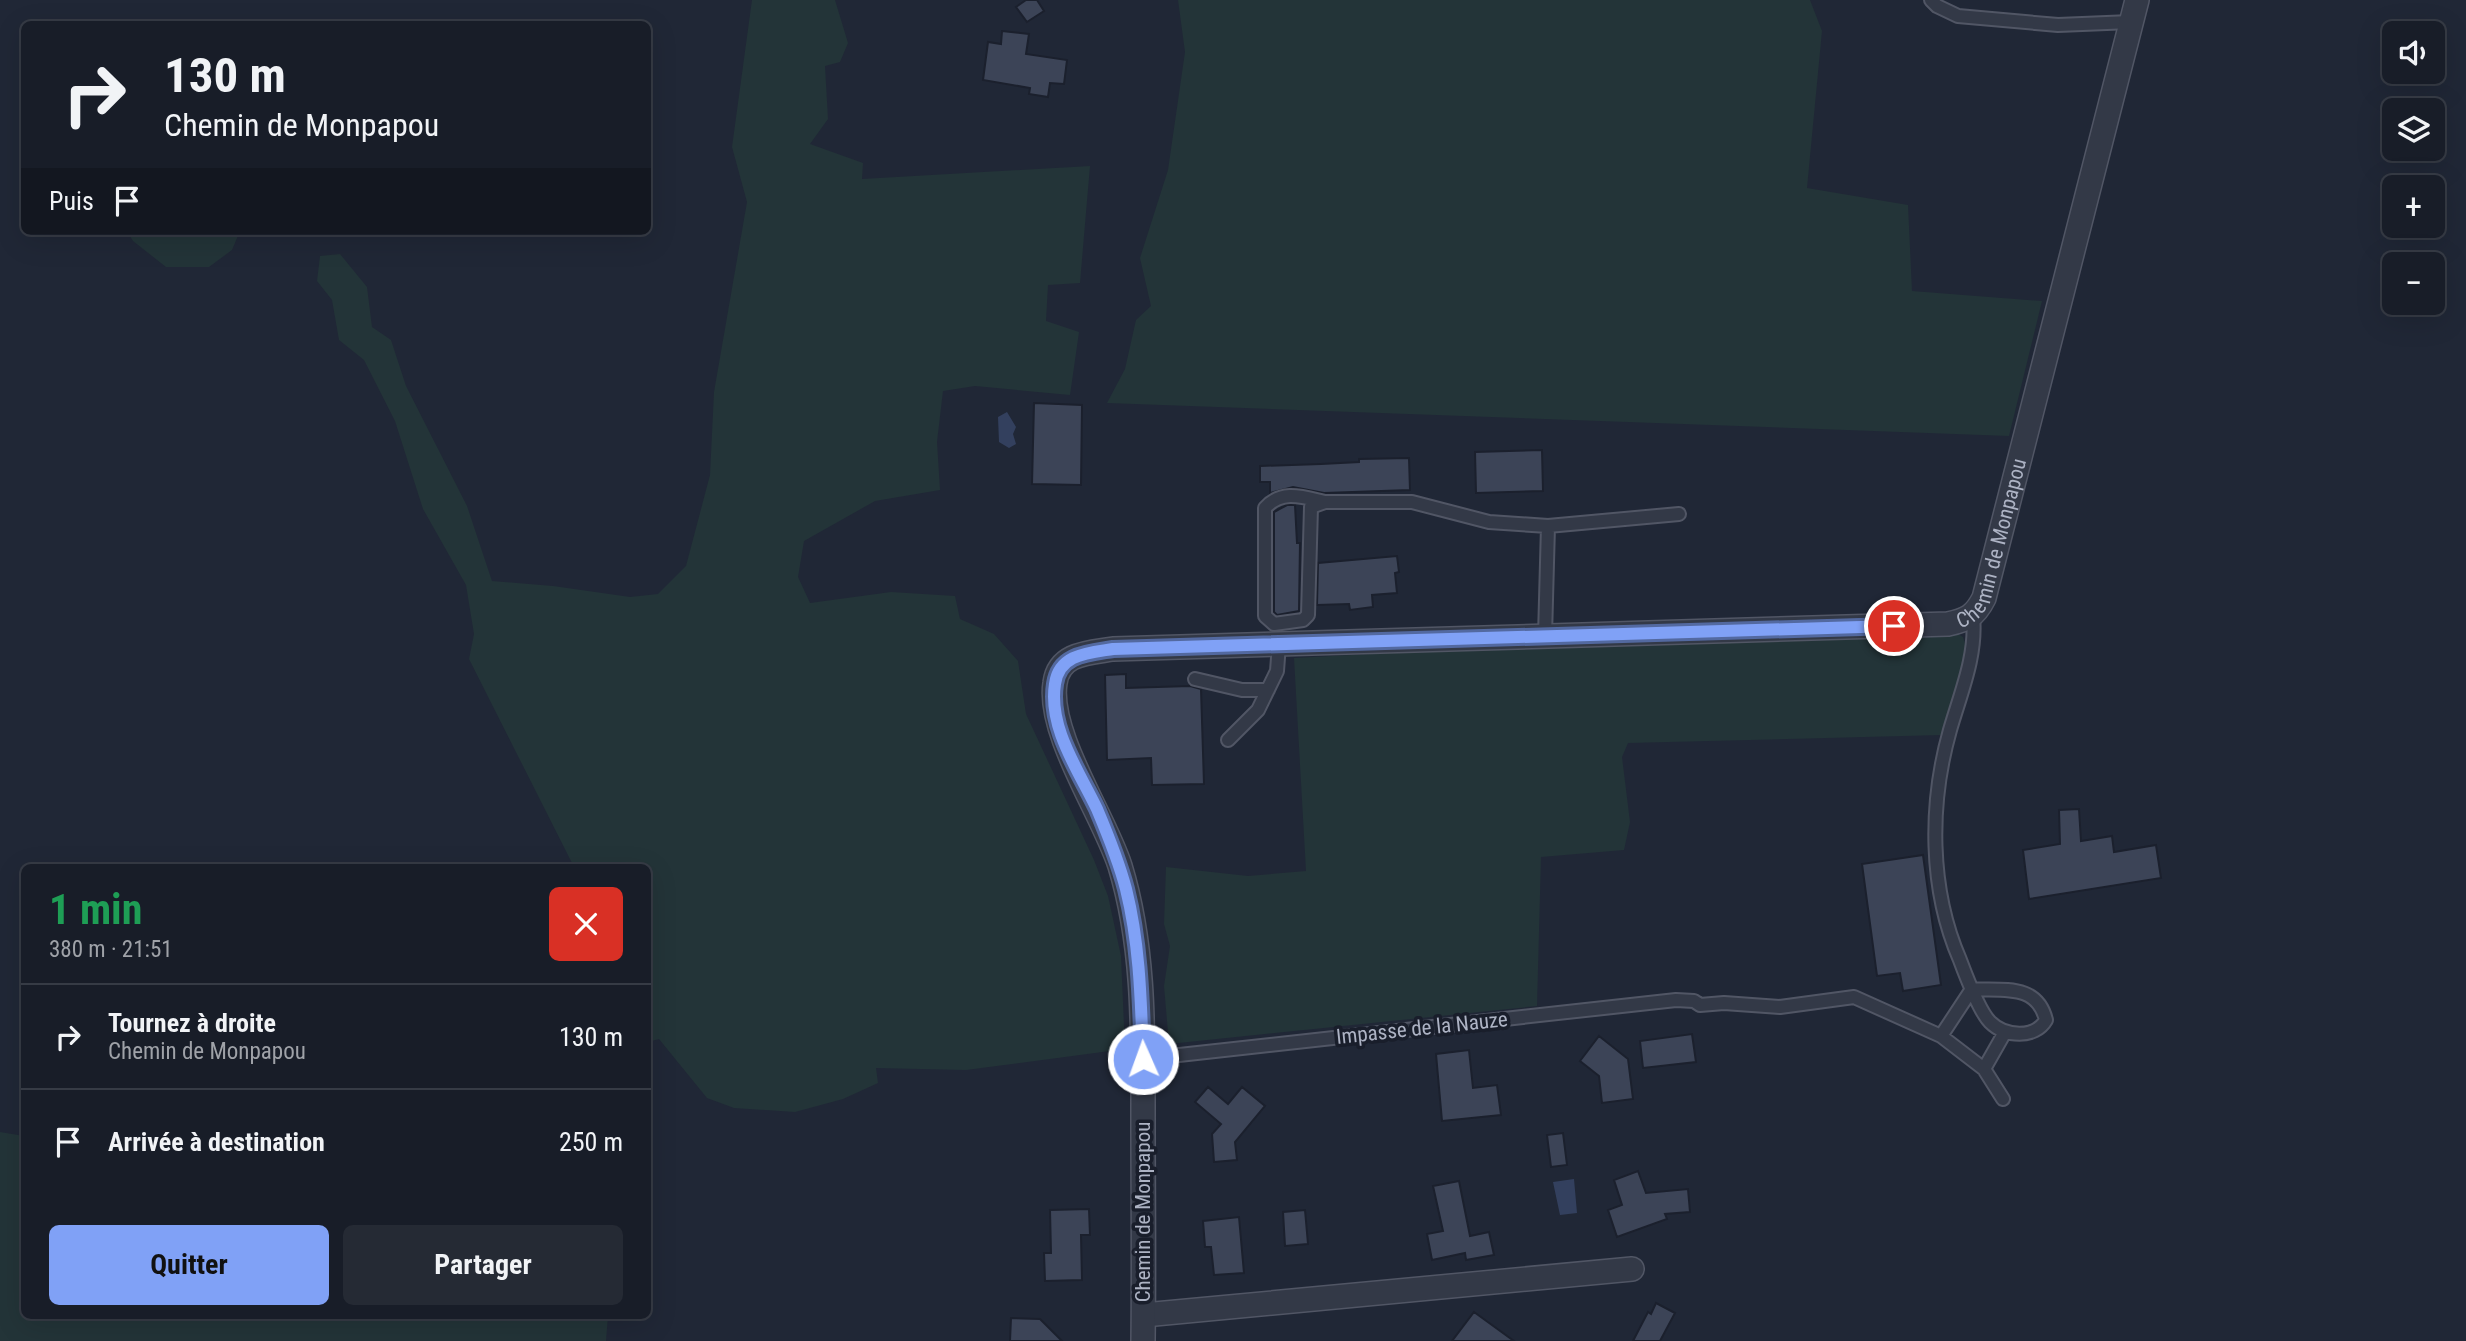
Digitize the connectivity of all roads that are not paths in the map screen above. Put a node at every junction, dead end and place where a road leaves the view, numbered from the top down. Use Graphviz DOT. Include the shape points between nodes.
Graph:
graph roads {
  1 [pos="1931,0"];
  2 [pos="2134,11"];
  3 [pos="1325,502"];
  4 [pos="1679,514"];
  5 [pos="1548,526"];
  6 [pos="1973,616"];
  7 [pos="1545,636"];
  8 [pos="1279,644"];
  9 [pos="1195,679"];
  10 [pos="1268,690"];
  11 [pos="1227,740"];
  12 [pos="1972,989"];
  13 [pos="2005,1032"];
  14 [pos="1941,1036"];
  15 [pos="1143,1059"];
  16 [pos="1984,1069"];
  17 [pos="2003,1099"];
  18 [pos="1632,1269"];
  19 [pos="1144,1315"];
  20 [pos="1143,1341"];
  1 -- 2 [label="lane" via="1958,16 2058,25"];
  2 -- 6 [label="street, Chemin de Monpapou" via="1984,598"];
  3 -- 3 [label="lane" via="1311,507 1308,615 1303,620 1274,624 1265,616 1265,508 1273,499 1296,495"];
  3 -- 5 [label="lane" via="1412,502 1489,522"];
  4 -- 5 [label="lane"];
  5 -- 7 [label="lane"];
  6 -- 7 [label="street, Chemin de Monpapou" via="1948,624"];
  6 -- 12 [label="lane" via="1972,653 1949,734 1935,817 1937,880 1953,945"];
  7 -- 8 [label="street, Chemin de Monpapou"];
  8 -- 10 [label="lane" via="1278,671"];
  8 -- 15 [label="street, Chemin de Monpapou" via="1113,649 1079,654 1059,669 1055,704 1060,728 1112,845 1131,912"];
  9 -- 10 [label="lane" via="1242,691"];
  10 -- 11 [label="lane" via="1258,710"];
  12 -- 13 [label="lane" via="1990,1022"];
  12 -- 13 [label="lane" via="2020,992 2033,996 2043,1008 2046,1020 2036,1031"];
  12 -- 14 [label="lane"];
  13 -- 16 [label="lane"];
  14 -- 15 [label="lane, Impasse de la Nauze" via="1854,997 1780,1007 1676,1000"];
  14 -- 16 [label="lane, Impasse de la Nauze"];
  15 -- 19 [label="street, Chemin de Monpapou"];
  16 -- 17 [label="lane"];
  18 -- 19 [label="street, Chemin de Monpapou"];
  19 -- 20 [label="street, Chemin de Monpapou"];
}
